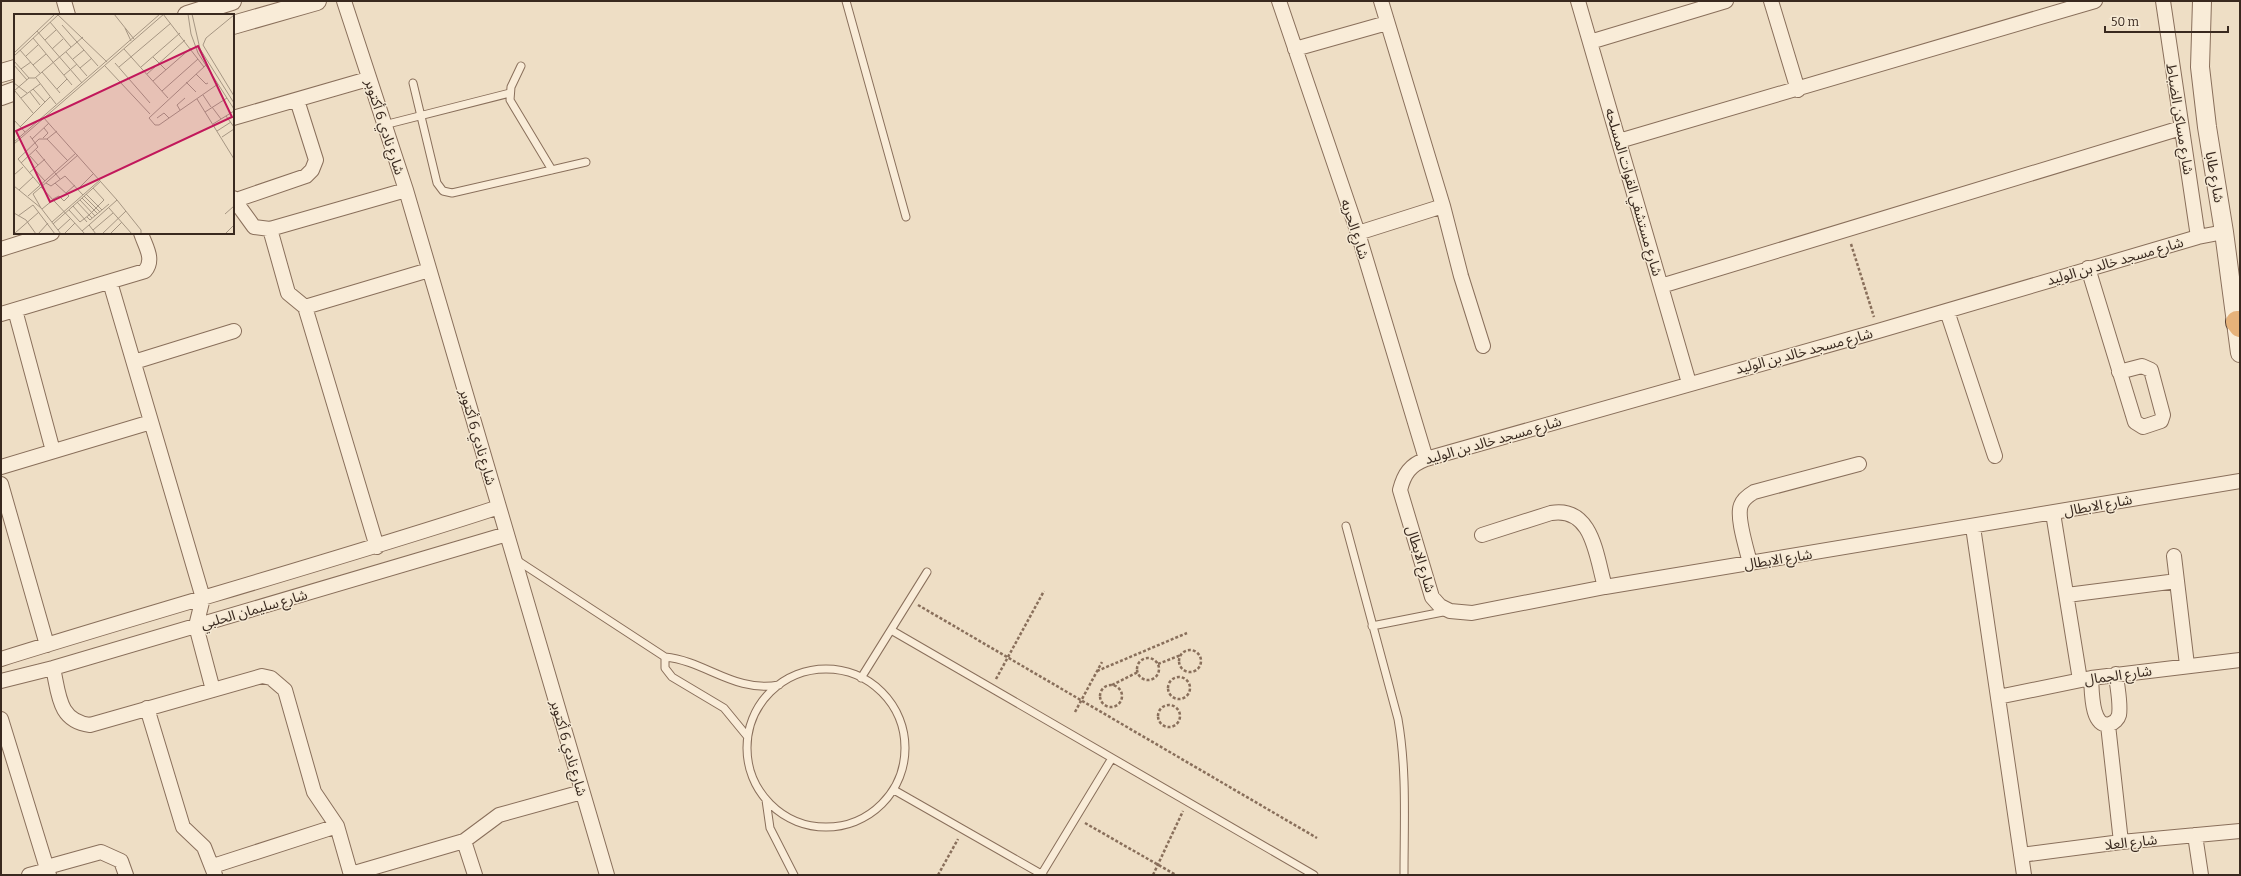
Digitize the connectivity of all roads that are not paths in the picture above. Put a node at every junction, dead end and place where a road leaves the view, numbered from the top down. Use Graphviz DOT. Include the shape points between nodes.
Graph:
graph roads {
  1 [pos="64,1"];
  2 [pos="232,1"];
  3 [pos="317,1"];
  4 [pos="344,1"];
  5 [pos="846,1"];
  6 [pos="1279,1"];
  7 [pos="1381,1"];
  8 [pos="1578,1"];
  9 [pos="1726,1"];
  10 [pos="1771,1"];
  11 [pos="2095,1"];
  12 [pos="2163,1"];
  13 [pos="2202,1"];
  14 [pos="68,14"];
  15 [pos="190,14"];
  16 [pos="1387,23"];
  17 [pos="234,26"];
  18 [pos="1590,42"];
  19 [pos="1295,49"];
  20 [pos="521,66"];
  21 [pos="14,69"];
  22 [pos="1,73"];
  23 [pos="368,79"];
  24 [pos="413,83"];
  25 [pos="1798,90"];
  26 [pos="14,91"];
  27 [pos="510,92"];
  28 [pos="1,96"];
  29 [pos="297,100"];
  30 [pos="421,116"];
  31 [pos="234,118"];
  32 [pos="384,126"];
  33 [pos="2181,128"];
  34 [pos="1619,141"];
  35 [pos="586,162"];
  36 [pos="552,170"];
  37 [pos="406,190"];
  38 [pos="234,199"];
  39 [pos="1444,206"];
  40 [pos="906,217"];
  41 [pos="270,229"];
  42 [pos="2224,232"];
  43 [pos="1358,233"];
  44 [pos="49,234"];
  45 [pos="141,234"];
  46 [pos="2198,236"];
  47 [pos="1,249"];
  48 [pos="2088,268"];
  49 [pos="429,270"];
  50 [pos="110,282"];
  51 [pos="1661,286"];
  52 [pos="305,307"];
  53 [pos="15,310"];
  54 [pos="1947,310"];
  55 [pos="1,314"];
  56 [pos="2238,324"];
  57 [pos="234,331"];
  58 [pos="1483,346"];
  59 [pos="2240,353"];
  60 [pos="134,362"];
  61 [pos="2120,372"];
  62 [pos="1689,383"];
  63 [pos="151,422"];
  64 [pos="53,451"];
  65 [pos="1996,456"];
  66 [pos="1426,459"];
  67 [pos="1859,464"];
  68 [pos="1,467"];
  69 [pos="2240,481"];
  70 [pos="1,484"];
  71 [pos="1400,490"];
  72 [pos="499,507"];
  73 [pos="2053,513"];
  74 [pos="1346,526"];
  75 [pos="1973,527"];
  76 [pos="507,534"];
  77 [pos="1482,535"];
  78 [pos="377,548"];
  79 [pos="2174,556"];
  80 [pos="514,558"];
  81 [pos="1750,563"];
  82 [pos="926,572"];
  83 [pos="2177,581"];
  84 [pos="1605,587"];
  85 [pos="2067,595"];
  86 [pos="203,598"];
  87 [pos="1450,611"];
  88 [pos="196,626"];
  89 [pos="1372,626"];
  90 [pos="891,630"];
  91 [pos="47,645"];
  92 [pos="665,657"];
  93 [pos="1,659"];
  94 [pos="2240,660"];
  95 [pos="2187,666"];
  96 [pos="52,668"];
  97 [pos="2116,674"];
  98 [pos="862,678"];
  99 [pos="2086,679"];
  100 [pos="1,681"];
  101 [pos="779,685"];
  102 [pos="213,690"];
  103 [pos="1998,697"];
  104 [pos="147,708"];
  105 [pos="1,719"];
  106 [pos="2108,725"];
  107 [pos="747,736"];
  108 [pos="1112,758"];
  109 [pos="894,790"];
  110 [pos="582,792"];
  111 [pos="766,800"];
  112 [pos="337,826"];
  113 [pos="2240,831"];
  114 [pos="2195,836"];
  115 [pos="464,841"];
  116 [pos="2121,842"];
  117 [pos="2021,855"];
  118 [pos="214,870"];
  119 [pos="48,871"];
  120 [pos="351,874"];
  121 [pos="29,875"];
  122 [pos="126,875"];
  123 [pos="475,875"];
  124 [pos="607,875"];
  125 [pos="794,875"];
  126 [pos="1042,875"];
  127 [pos="1314,875"];
  128 [pos="1404,875"];
  129 [pos="2024,875"];
  130 [pos="2201,875"];
  1 -- 14 [label="street"];
  2 -- 15 [label="street"];
  3 -- 17 [label="street"];
  4 -- 23 [label="street, شارع نادي 6 أكتوبر"];
  5 -- 40 [label="lane"];
  6 -- 19 [label="street, شارع الحريه"];
  7 -- 16 [label="street"];
  8 -- 18 [label="street, شارع مستشفي القوات المسلحه"];
  9 -- 18 [label="street"];
  10 -- 25 [label="street"];
  11 -- 25 [label="street"];
  12 -- 33 [label="street, شارع مساكن الضباط"];
  13 -- 42 [label="street, شارع طابا" via="2200,67"];
  16 -- 19 [label="street"];
  16 -- 39 [label="street"];
  18 -- 34 [label="street, شارع مستشفي القوات المسلحه"];
  19 -- 43 [label="street, شارع الحريه"];
  20 -- 27 [label="lane"];
  21 -- 22 [label="street"];
  23 -- 29 [label="street"];
  23 -- 32 [label="street, شارع نادي 6 أكتوبر"];
  24 -- 30 [label="lane"];
  25 -- 34 [label="street"];
  26 -- 28 [label="street"];
  27 -- 30 [label="lane"];
  27 -- 36 [label="lane" via="513,107"];
  29 -- 31 [label="street"];
  29 -- 38 [label="street" via="316,160 312,170 306,176"];
  30 -- 32 [label="lane"];
  30 -- 36 [label="lane" via="437,183 443,191 452,193"];
  32 -- 37 [label="street, شارع نادي 6 أكتوبر"];
  33 -- 46 [label="street, شارع مساكن الضباط"];
  33 -- 51 [label="street"];
  34 -- 51 [label="street, شارع مستشفي القوات المسلحه"];
  35 -- 36 [label="lane"];
  37 -- 41 [label="street"];
  37 -- 49 [label="street, شارع نادي 6 أكتوبر"];
  38 -- 41 [label="street" via="254,227"];
  39 -- 43 [label="street"];
  39 -- 58 [label="street" via="1461,276"];
  41 -- 52 [label="street" via="288,293"];
  42 -- 46 [label="street, شارع مسجد خالد بن الوليد"];
  42 -- 56 [label="street, شارع طابا"];
  43 -- 66 [label="street, شارع الحريه"];
  44 -- 47 [label="street"];
  45 -- 50 [label="street" via="150,259 149,265 138,274"];
  46 -- 48 [label="street, شارع مسجد خالد بن الوليد"];
  48 -- 54 [label="street, شارع مسجد خالد بن الوليد"];
  48 -- 61 [label="street"];
  49 -- 52 [label="street"];
  49 -- 72 [label="street, شارع نادي 6 أكتوبر"];
  50 -- 53 [label="street"];
  50 -- 60 [label="street"];
  51 -- 62 [label="street, شارع مستشفي القوات المسلحه"];
  52 -- 78 [label="street"];
  53 -- 55 [label="street"];
  53 -- 64 [label="street"];
  54 -- 62 [label="street, شارع مسجد خالد بن الوليد"];
  54 -- 65 [label="street"];
  56 -- 59 [label="street, شارع طابا"];
  57 -- 60 [label="street"];
  60 -- 63 [label="street"];
  62 -- 66 [label="street, شارع مسجد خالد بن الوليد"];
  63 -- 64 [label="street"];
  63 -- 86 [label="street"];
  64 -- 68 [label="street"];
  66 -- 71 [label="street, شارع مسجد خالد بن الوليد" via="1408,470 1402,479"];
  67 -- 81 [label="street" via="1754,492 1747,497 1741,505 1740,514"];
  69 -- 73 [label="street, شارع الابطال"];
  70 -- 91 [label="street"];
  71 -- 87 [label="street, شارع الابطال" via="1432,597 1440,606"];
  72 -- 76 [label="street, شارع نادي 6 أكتوبر"];
  72 -- 78 [label="street, شارع سليمان الحلبي"];
  73 -- 75 [label="street, شارع الابطال"];
  73 -- 85 [label="street"];
  74 -- 89 [label="lane"];
  75 -- 81 [label="street, شارع الابطال"];
  75 -- 103 [label="street"];
  76 -- 80 [label="street, شارع نادي 6 أكتوبر"];
  76 -- 88 [label="street, شارع سليمان الحلبي"];
  77 -- 84 [label="street" via="1551,513 1562,511 1572,514 1588,528"];
  78 -- 86 [label="street, شارع سليمان الحلبي"];
  79 -- 83 [label="street"];
  80 -- 92 [label="lane"];
  80 -- 110 [label="street, شارع نادي 6 أكتوبر"];
  81 -- 84 [label="street, شارع الابطال"];
  82 -- 90 [label="lane"];
  83 -- 85 [label="street"];
  83 -- 95 [label="street"];
  84 -- 87 [label="street, شارع الابطال" via="1472,613"];
  85 -- 99 [label="street"];
  86 -- 88 [label="street"];
  86 -- 91 [label="street, شارع سليمان الحلبي"];
  87 -- 89 [label="lane"];
  88 -- 96 [label="street, شارع سليمان الحلبي"];
  88 -- 102 [label="street"];
  89 -- 128 [label="lane" via="1401,739"];
  90 -- 98 [label="lane"];
  90 -- 108 [label="lane"];
  91 -- 93 [label="street, شارع سليمان الحلبي"];
  92 -- 101 [label="lane" via="678,659 747,686"];
  92 -- 107 [label="lane" via="665,668 672,677 724,708"];
  94 -- 95 [label="street, شارع الجمال"];
  95 -- 97 [label="street, شارع الجمال"];
  96 -- 100 [label="street, شارع سليمان الحلبي"];
  96 -- 104 [label="street" via="64,712 80,724 90,725"];
  97 -- 99 [label="street, شارع الجمال"];
  97 -- 106 [label="street" via="2119,716"];
  98 -- 101 [label="lane" via="841,671 819,670 805,672"];
  98 -- 109 [label="lane" via="889,701 900,720 904,734 904,763"];
  99 -- 103 [label="street, شارع الجمال"];
  99 -- 106 [label="street" via="2096,718"];
  101 -- 107 [label="lane" via="758,707"];
  102 -- 104 [label="street"];
  102 -- 112 [label="street" via="262,676 279,683 288,699 314,792"];
  103 -- 117 [label="street"];
  104 -- 118 [label="street" via="183,827 204,847"];
  105 -- 119 [label="street"];
  106 -- 116 [label="street"];
  107 -- 111 [label="lane" via="746,750 752,777"];
  108 -- 126 [label="lane"];
  108 -- 127 [label="lane"];
  109 -- 111 [label="lane" via="885,801 861,819 833,827 811,826 790,818"];
  109 -- 126 [label="lane"];
  110 -- 115 [label="street" via="499,815"];
  110 -- 124 [label="street, شارع نادي 6 أكتوبر"];
  111 -- 125 [label="lane" via="770,828"];
  112 -- 118 [label="street"];
  112 -- 120 [label="street"];
  113 -- 114 [label="street, شارع العلا"];
  114 -- 116 [label="street, شارع العلا"];
  114 -- 130 [label="street"];
  115 -- 120 [label="street"];
  115 -- 123 [label="street"];
  116 -- 117 [label="street, شارع العلا"];
  117 -- 129 [label="street"];
  119 -- 121 [label="street"];
  119 -- 122 [label="street" via="101,852 121,861"];
}
